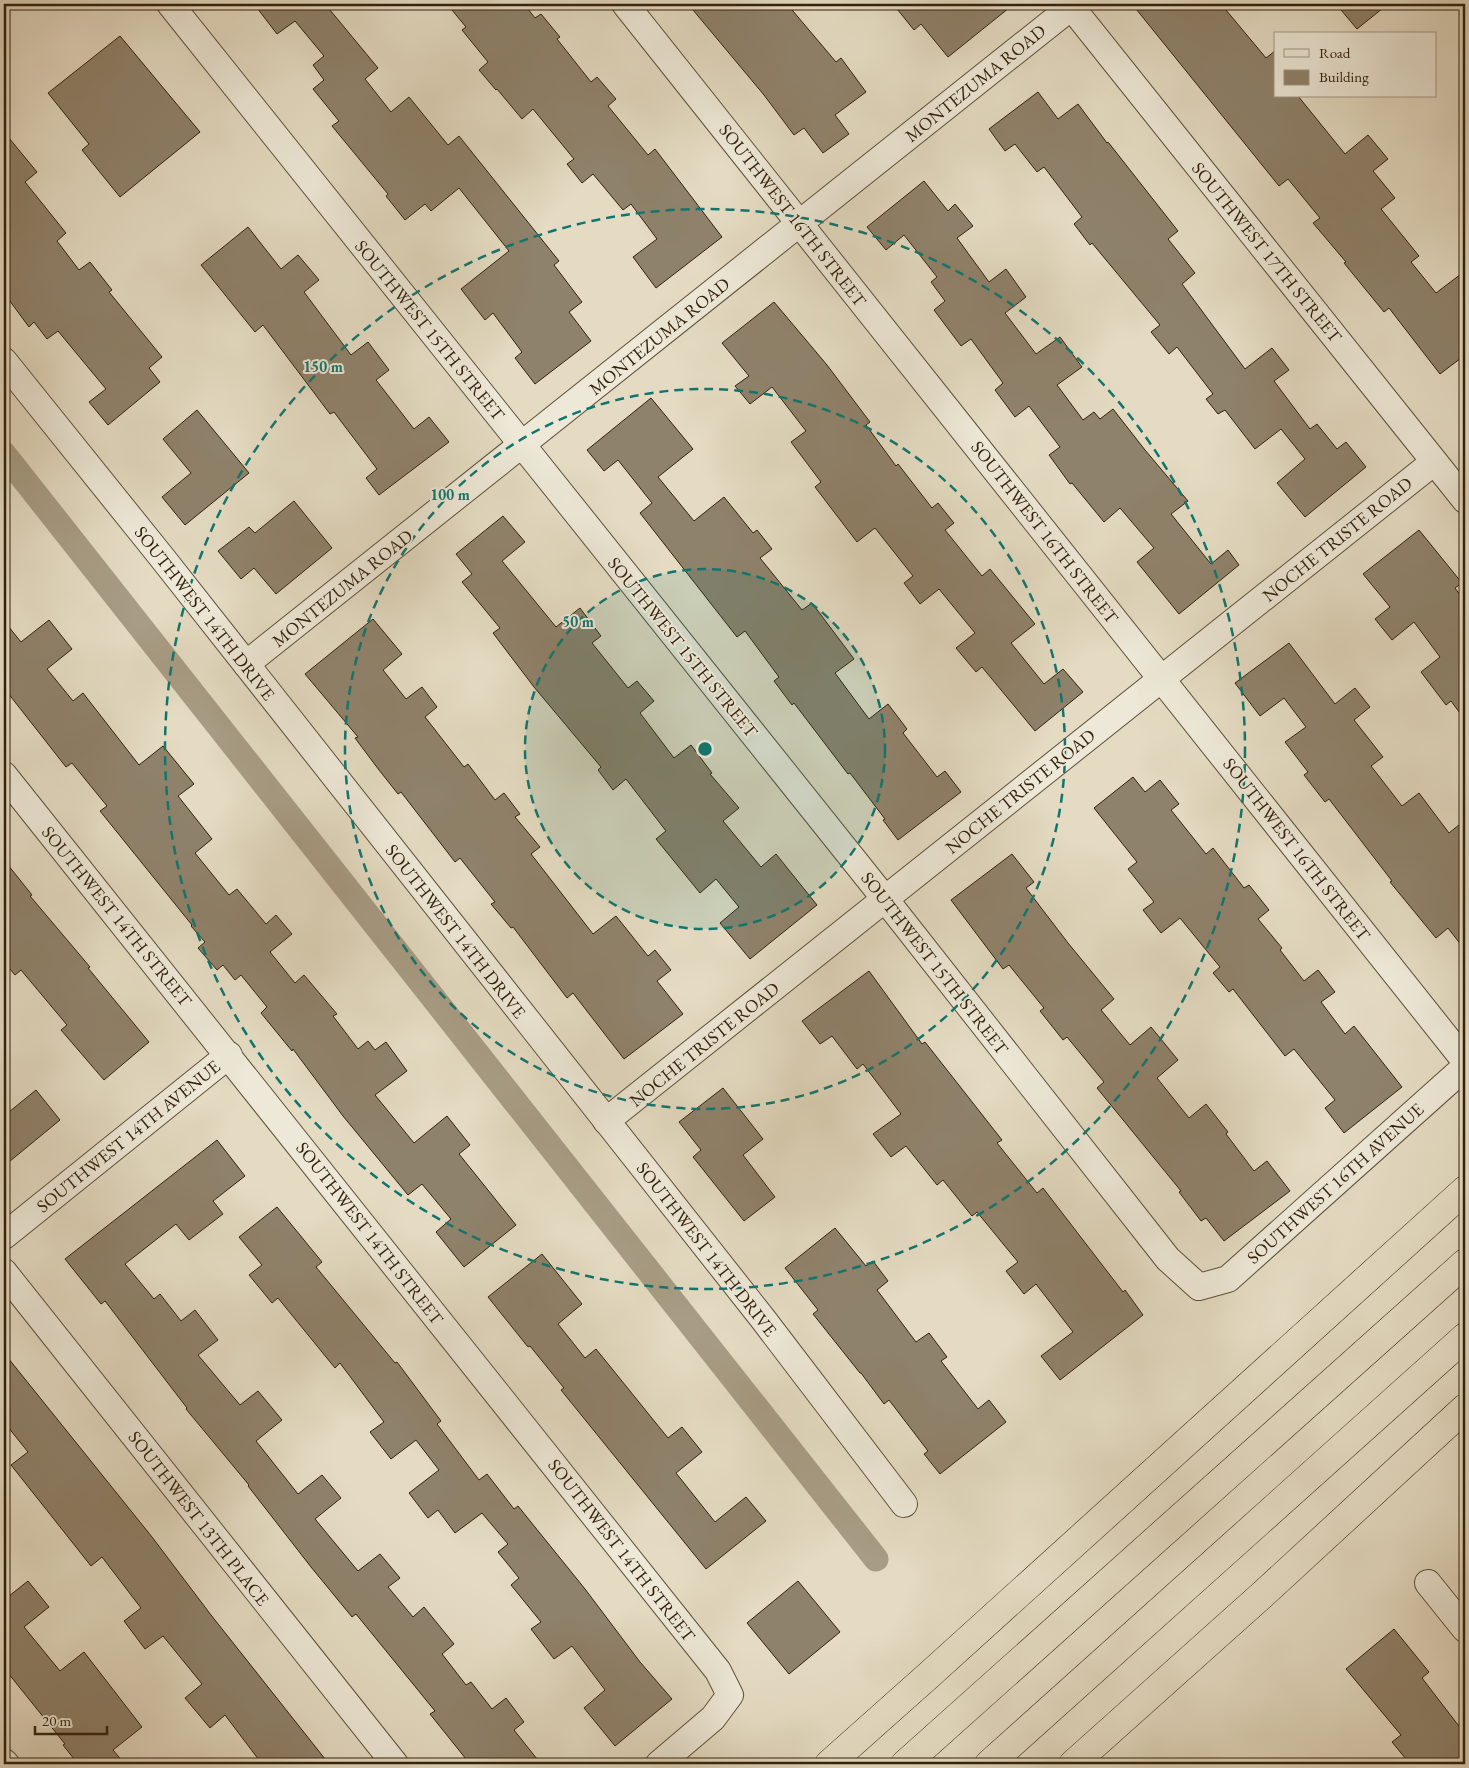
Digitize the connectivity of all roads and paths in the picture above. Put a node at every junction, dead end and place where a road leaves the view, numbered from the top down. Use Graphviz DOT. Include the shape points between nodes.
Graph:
graph roads {
  1 [pos="170,4"];
  2 [pos="626,4"];
  3 [pos="1070,5"];
  4 [pos="800,223"];
  5 [pos="4,361"];
  6 [pos="522,445"];
  7 [pos="1434,462"];
  8 [pos="1465,500"];
  9 [pos="246,664"];
  10 [pos="1162,679"];
  11 [pos="4,775"];
  12 [pos="885,900"];
  13 [pos="229,1055"];
  14 [pos="1465,1061"];
  15 [pos="1465,1067"];
  16 [pos="606,1121"];
  17 [pos="1465,1190"];
  18 [pos="4,1236"];
  19 [pos="1465,1263"];
  20 [pos="4,1272"];
  21 [pos="1199,1287"];
  22 [pos="1465,1336"];
  23 [pos="1465,1408"];
  24 [pos="904,1504"];
  25 [pos="1428,1584"];
  26 [pos="1465,1630"];
  27 [pos="929,1675"];
  28 [pos="395,1764"];
  29 [pos="659,1764"];
  30 [pos="829,1764"];
  31 [pos="844,1764"];
  32 [pos="905,1764"];
  33 [pos="988,1764"];
  34 [pos="1073,1764"];
  1 -- 6 [label="street, SOUTHWEST 15TH STREET"];
  2 -- 4 [label="street, SOUTHWEST 16TH STREET"];
  3 -- 4 [label="street, MONTEZUMA ROAD"];
  3 -- 7 [label="street, SOUTHWEST 17TH STREET"];
  4 -- 6 [label="street, MONTEZUMA ROAD"];
  4 -- 10 [label="street, SOUTHWEST 16TH STREET"];
  5 -- 9 [label="street, SOUTHWEST 14TH DRIVE"];
  6 -- 9 [label="street, MONTEZUMA ROAD"];
  6 -- 12 [label="street, SOUTHWEST 15TH STREET"];
  7 -- 8 [label="street, SOUTHWEST 17TH STREET"];
  7 -- 10 [label="street, NOCHE TRISTE ROAD"];
  9 -- 16 [label="street, SOUTHWEST 14TH DRIVE"];
  10 -- 12 [label="street, NOCHE TRISTE ROAD"];
  10 -- 14 [label="street, SOUTHWEST 16TH STREET"];
  11 -- 13 [label="street, SOUTHWEST 14TH STREET"];
  12 -- 16 [label="street, NOCHE TRISTE ROAD"];
  12 -- 21 [label="street, SOUTHWEST 15TH STREET" via="1168,1259"];
  13 -- 18 [label="street, SOUTHWEST 14TH AVENUE"];
  13 -- 29 [label="street, SOUTHWEST 14TH STREET" via="718,1671 730,1695 713,1718"];
  15 -- 21 [label="street, SOUTHWEST 16TH AVENUE" via="1228,1279"];
  16 -- 24 [label="street, SOUTHWEST 14TH DRIVE"];
  17 -- 27 [label="highway"];
  19 -- 32 [label="highway"];
  20 -- 28 [label="street, SOUTHWEST 13TH PLACE"];
  22 -- 33 [label="highway"];
  23 -- 34 [label="highway"];
  25 -- 26 [label="street"];
  27 -- 30 [label="highway"];
  27 -- 31 [label="highway"];
}
